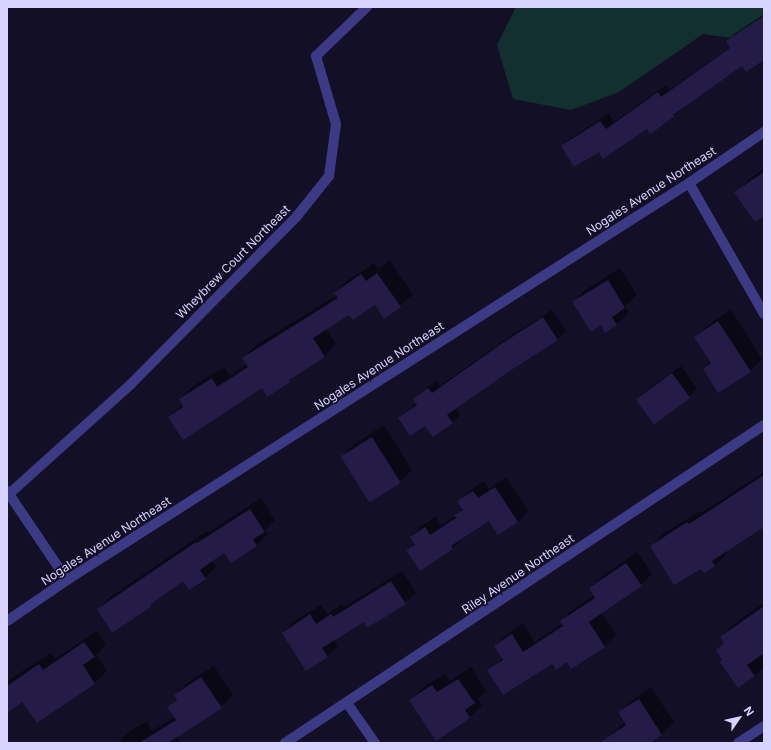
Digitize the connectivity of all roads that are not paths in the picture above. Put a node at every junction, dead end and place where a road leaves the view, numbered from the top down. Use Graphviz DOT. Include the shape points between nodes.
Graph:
graph roads {
  1 [pos="367,7"];
  2 [pos="764,132"];
  3 [pos="689,183"];
  4 [pos="764,314"];
  5 [pos="764,425"];
  6 [pos="8,492"];
  7 [pos="67,580"];
  8 [pos="7,621"];
  9 [pos="347,703"];
  10 [pos="764,726"];
  11 [pos="285,743"];
  12 [pos="375,743"];
  13 [pos="738,743"];
  1 -- 6 [label="street, Wheybrew Court Northeast" via="316,56 336,124 329,176 297,216 131,384"];
  2 -- 3 [label="street, Nogales Avenue Northeast"];
  3 -- 4 [label="street"];
  3 -- 7 [label="street, Nogales Avenue Northeast"];
  5 -- 9 [label="street, Riley Avenue Northeast"];
  6 -- 7 [label="street"];
  7 -- 8 [label="street, Nogales Avenue Northeast"];
  9 -- 11 [label="street, Riley Avenue Northeast"];
  9 -- 12 [label="street"];
  10 -- 13 [label="street"];
}
